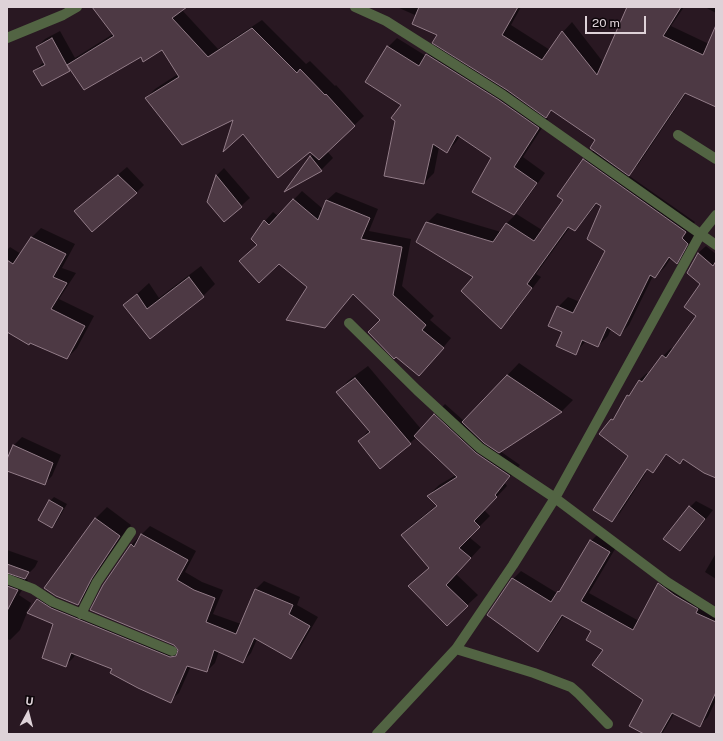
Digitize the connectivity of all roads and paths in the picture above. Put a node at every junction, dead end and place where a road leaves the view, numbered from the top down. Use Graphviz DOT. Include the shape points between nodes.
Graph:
graph roads {
  1 [pos="77,7"];
  2 [pos="355,7"];
  3 [pos="7,38"];
  4 [pos="678,135"];
  5 [pos="716,159"];
  6 [pos="716,216"];
  7 [pos="700,235"];
  8 [pos="716,245"];
  9 [pos="348,323"];
  10 [pos="555,498"];
  11 [pos="131,532"];
  12 [pos="7,578"];
  13 [pos="716,613"];
  14 [pos="81,614"];
  15 [pos="456,649"];
  16 [pos="172,651"];
  17 [pos="608,724"];
  18 [pos="377,734"];
  1 -- 3 [label="street"];
  2 -- 7 [label="street" via="386,21 504,95"];
  4 -- 5 [label="street"];
  6 -- 7 [label="street"];
  7 -- 8 [label="street"];
  7 -- 10 [label="street"];
  9 -- 10 [label="street" via="480,448"];
  10 -- 13 [label="street" via="667,582"];
  10 -- 15 [label="street"];
  11 -- 14 [label="street" via="97,582"];
  12 -- 14 [label="street"];
  14 -- 16 [label="street"];
  15 -- 17 [label="street" via="571,687"];
  15 -- 18 [label="street"];
}
